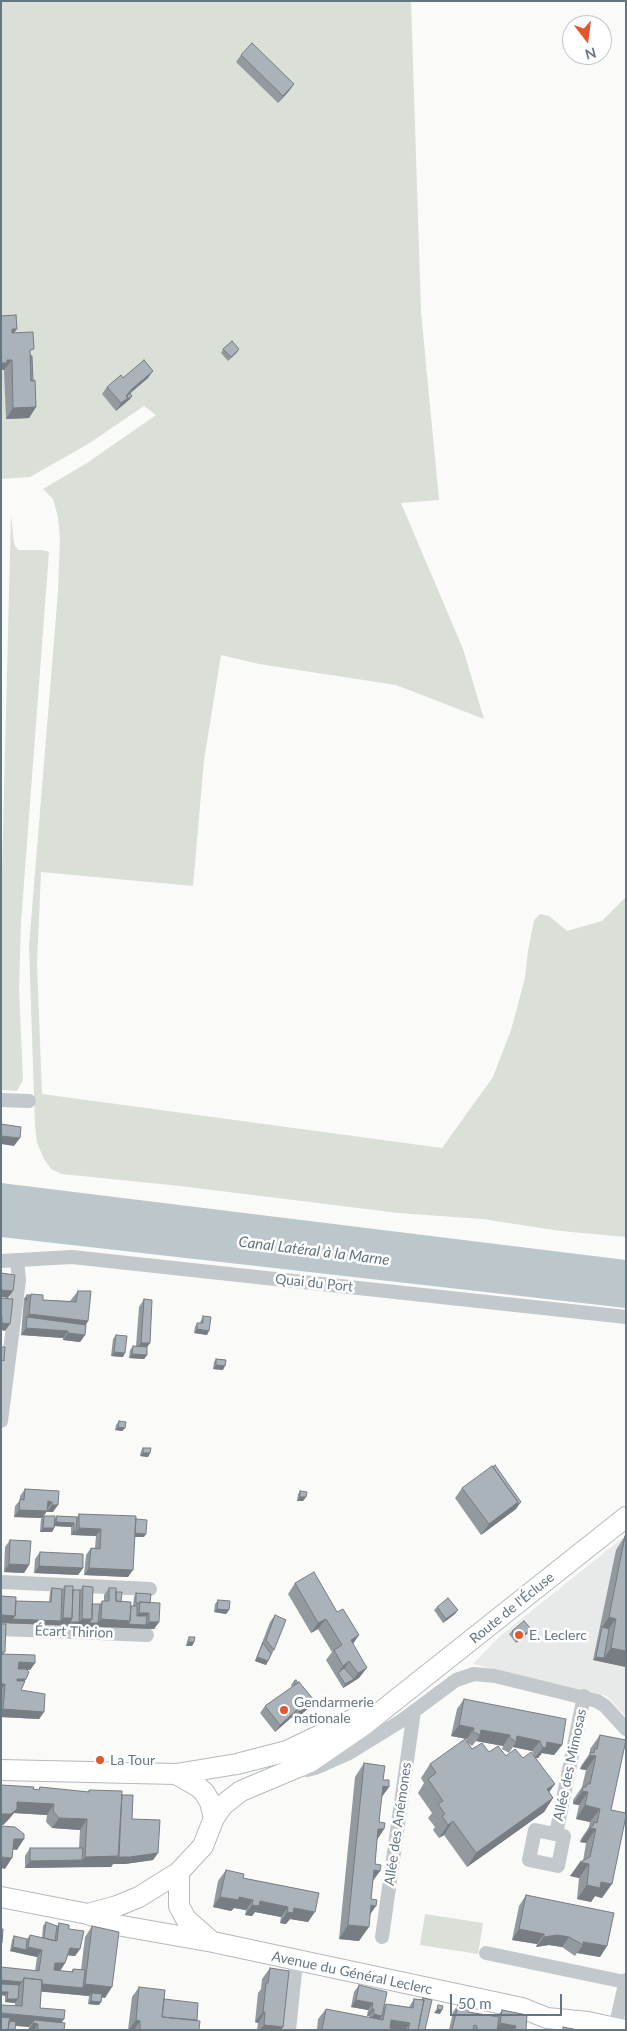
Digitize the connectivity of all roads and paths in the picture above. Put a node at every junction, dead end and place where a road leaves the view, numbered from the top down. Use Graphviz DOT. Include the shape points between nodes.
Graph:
graph roads {
  1 [pos="1,1100"];
  2 [pos="29,1101"];
  3 [pos="17,1260"];
  4 [pos="1,1261"];
  5 [pos="626,1317"];
  6 [pos="1,1421"];
  7 [pos="626,1517"];
  8 [pos="1,1582"];
  9 [pos="150,1589"];
  10 [pos="1,1629"];
  11 [pos="147,1635"];
  12 [pos="584,1696"];
  13 [pos="398,1699"];
  14 [pos="414,1711"];
  15 [pos="626,1730"];
  16 [pos="237,1764"];
  17 [pos="1,1770"];
  18 [pos="289,1772"];
  19 [pos="176,1774"];
  20 [pos="241,1791"];
  21 [pos="214,1818"];
  22 [pos="556,1834"];
  23 [pos="179,1872"];
  24 [pos="1,1898"];
  25 [pos="88,1914"];
  26 [pos="382,1937"];
  27 [pos="213,1942"];
  28 [pos="486,1953"];
  29 [pos="296,1962"];
  30 [pos="626,1981"];
  31 [pos="620,2029"];
  32 [pos="289,2030"];
  1 -- 2 [label="street"];
  3 -- 4 [label="street, Quai du Port"];
  3 -- 5 [label="street, Quai du Port" via="72,1257"];
  3 -- 6 [label="street" via="19,1280"];
  7 -- 13 [label="main road, Route de l'Écluse"];
  8 -- 9 [label="street"];
  10 -- 11 [label="street, Écart Thirion"];
  12 -- 14 [label="street" via="474,1674 465,1676"];
  12 -- 15 [label="street" via="605,1706"];
  12 -- 22 [label="street, Allée des Mimosas"];
  13 -- 16 [label="main road, Route de l'Écluse" via="287,1751"];
  13 -- 18 [label="main road, Route de l'Écluse" via="330,1749"];
  14 -- 18 [label="street" via="349,1753 315,1768"];
  14 -- 26 [label="street, Allée des Anémones"];
  16 -- 19 [label="main road, Route de l'Écluse"];
  16 -- 20 [label="main road"];
  17 -- 19 [label="main road, Route de l'Écluse"];
  18 -- 20 [label="main road, Route de l'Écluse"];
  19 -- 21 [label="main road" via="204,1792"];
  20 -- 21 [label="main road, Route de l'Écluse" via="223,1805"];
  21 -- 23 [label="main road, Route de l'Écluse" via="203,1846"];
  23 -- 25 [label="main road, Route de l'Écluse" via="139,1897"];
  23 -- 27 [label="main road" via="180,1906 186,1919"];
  24 -- 25 [label="main road, Avenue du Général Leclerc"];
  25 -- 27 [label="main road, Avenue du Général Leclerc" via="111,1924"];
  27 -- 29 [label="main road, Avenue du Général Leclerc"];
  28 -- 30 [label="street"];
  29 -- 31 [label="main road, Avenue du Général Leclerc" via="522,2008 547,2018"];
  29 -- 32 [label="street"];
  30 -- 31 [label="street"];
}
